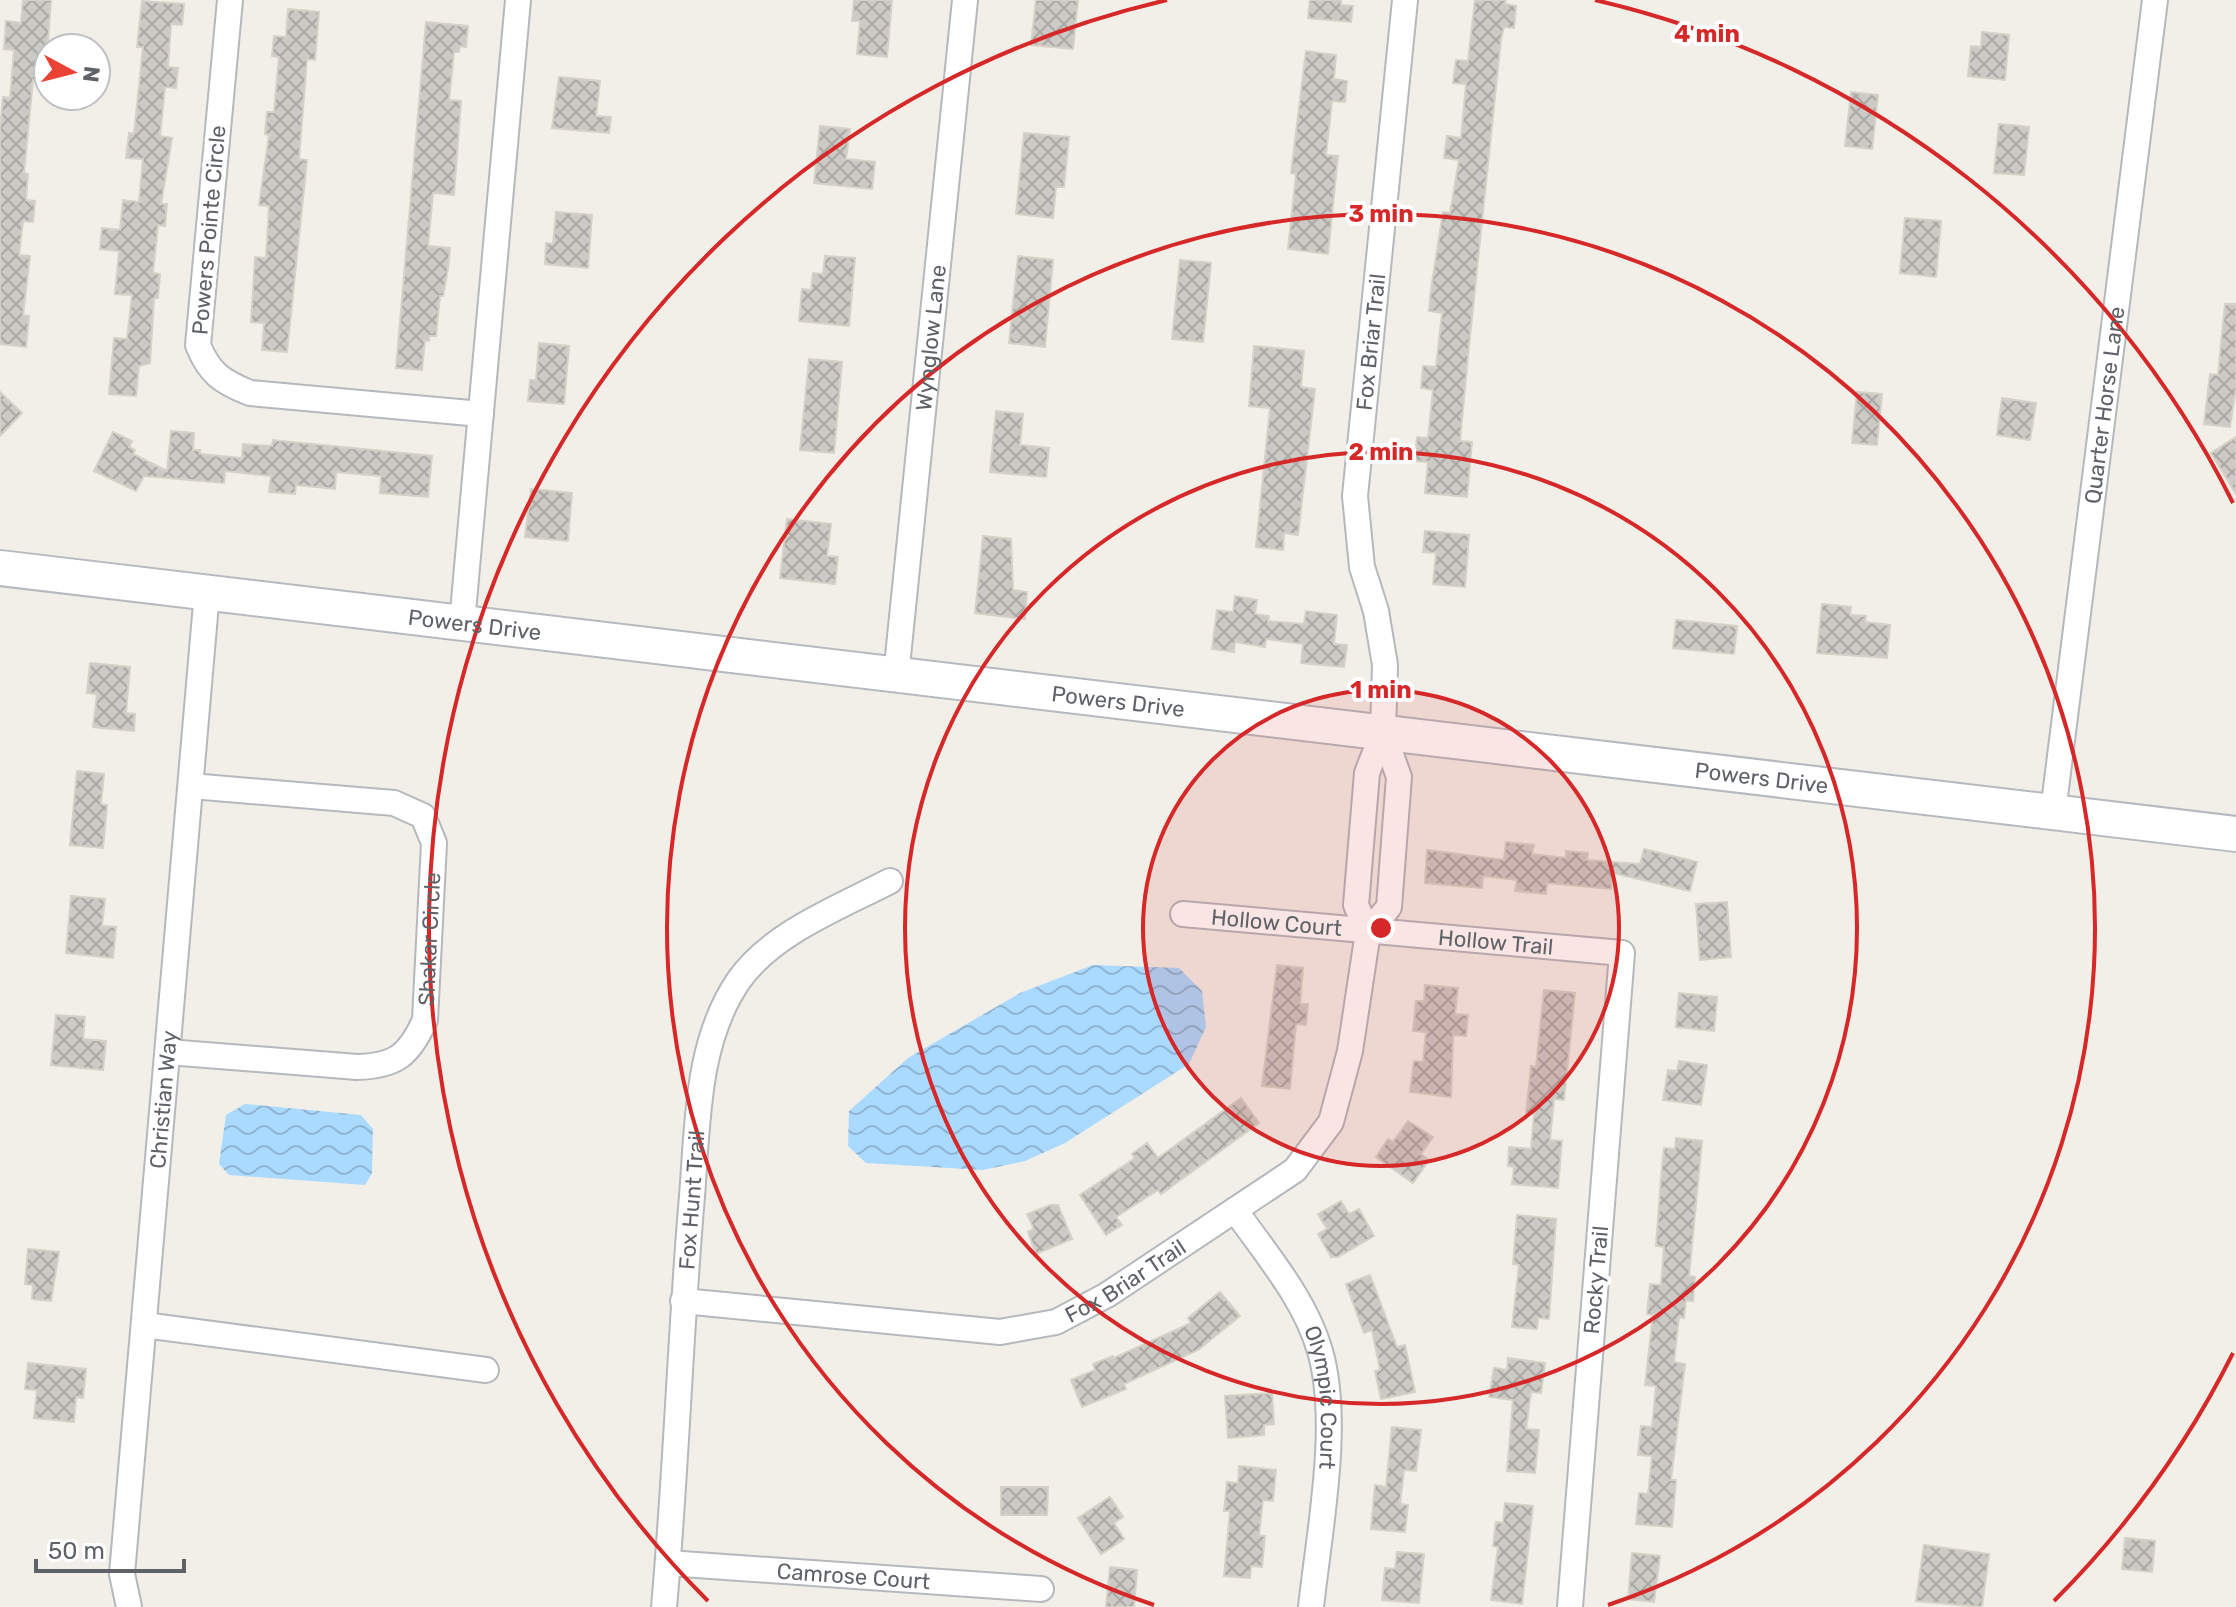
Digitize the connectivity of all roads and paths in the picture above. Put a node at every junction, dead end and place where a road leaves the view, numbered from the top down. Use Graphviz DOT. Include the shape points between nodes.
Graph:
graph roads {
  1 [pos="230,0"];
  2 [pos="518,0"];
  3 [pos="965,0"];
  4 [pos="1405,0"];
  5 [pos="2155,0"];
  6 [pos="481,414"];
  7 [pos="0,568"];
  8 [pos="207,592"];
  9 [pos="462,623"];
  10 [pos="896,676"];
  11 [pos="1383,732"];
  12 [pos="191,786"];
  13 [pos="2053,812"];
  14 [pos="2236,834"];
  15 [pos="890,881"];
  16 [pos="1183,914"];
  17 [pos="1368,932"];
  18 [pos="1622,953"];
  19 [pos="168,1052"];
  20 [pos="1235,1210"];
  21 [pos="683,1301"];
  22 [pos="144,1325"];
  23 [pos="486,1370"];
  24 [pos="668,1563"];
  25 [pos="1041,1589"];
  26 [pos="129,1607"];
  27 [pos="664,1607"];
  28 [pos="1311,1607"];
  29 [pos="1570,1607"];
  1 -- 6 [label="street, Powers Pointe Circle" via="198,345 208,369 250,393"];
  2 -- 6 [label="street"];
  3 -- 10 [label="street, Wynglow Lane"];
  4 -- 11 [label="street, Fox Briar Trail" via="1355,496 1362,567 1385,665"];
  5 -- 13 [label="street, Quarter Horse Lane"];
  6 -- 9 [label="street"];
  7 -- 8 [label="street, Powers Drive"];
  8 -- 9 [label="street, Powers Drive"];
  8 -- 12 [label="street, Christian Way"];
  9 -- 10 [label="street, Powers Drive"];
  10 -- 11 [label="street, Powers Drive"];
  11 -- 13 [label="street, Powers Drive"];
  11 -- 17 [label="street, Fox Briar Trail" via="1367,773 1356,905"];
  11 -- 17 [label="street, Fox Briar Trail" via="1399,777 1398,791 1389,907"];
  12 -- 19 [label="street, Christian Way"];
  12 -- 19 [label="street, Shakar Circle" via="394,803 423,816 434,843 425,1020 415,1044 387,1066"];
  13 -- 14 [label="street, Powers Drive"];
  15 -- 21 [label="street, Fox Hunt Trail" via="789,933 740,979 714,1028 703,1070"];
  16 -- 17 [label="street, Hollow Court"];
  17 -- 18 [label="street, Hollow Trail"];
  17 -- 20 [label="street, Fox Briar Trail" via="1350,1051 1331,1122 1295,1170"];
  18 -- 29 [label="street, Rocky Trail"];
  19 -- 22 [label="street, Christian Way"];
  20 -- 21 [label="street, Fox Briar Trail" via="1107,1295 1056,1322 1000,1332"];
  20 -- 28 [label="street, Olympic Court" via="1293,1290 1320,1352 1329,1426"];
  21 -- 24 [label="street, Fox Hunt Trail"];
  22 -- 23 [label="street"];
  22 -- 26 [label="street, Christian Way" via="122,1574"];
  24 -- 25 [label="street, Camrose Court"];
  24 -- 27 [label="street, Fox Hunt Trail"];
}
